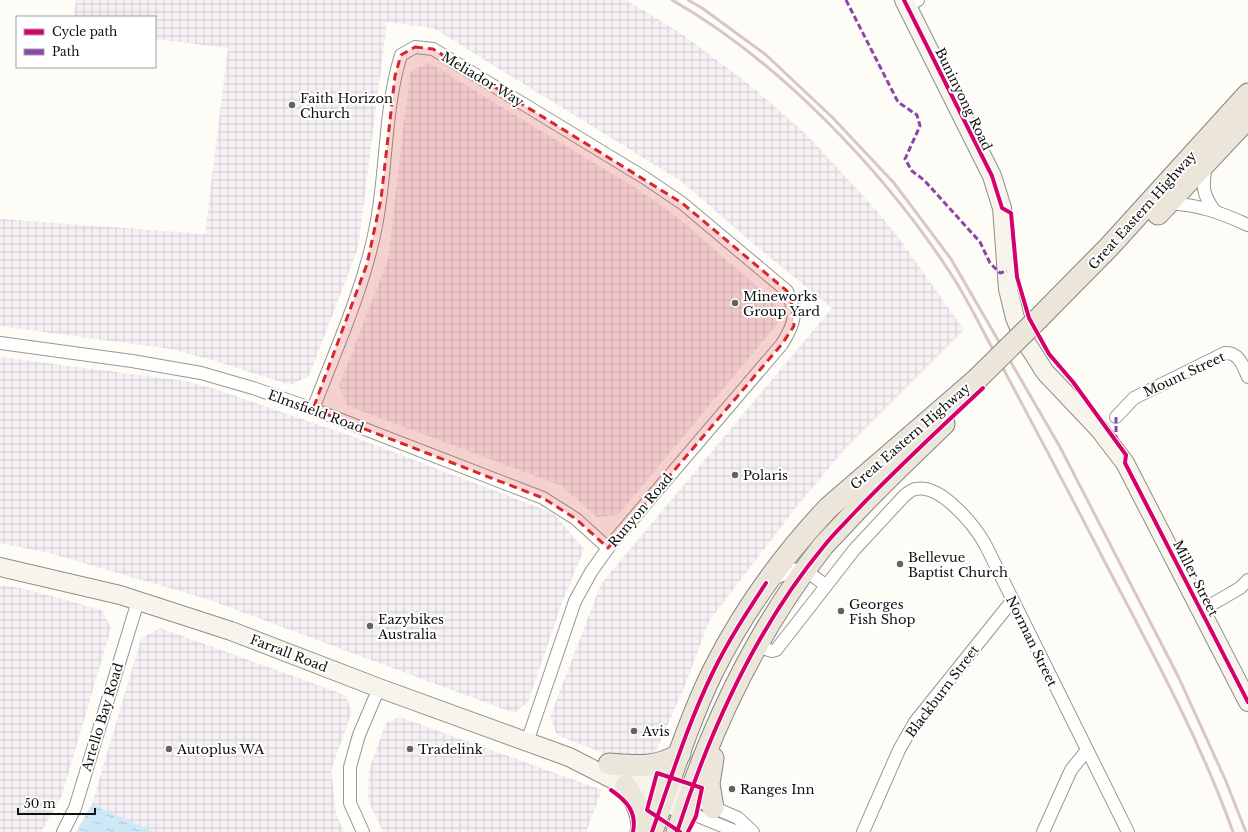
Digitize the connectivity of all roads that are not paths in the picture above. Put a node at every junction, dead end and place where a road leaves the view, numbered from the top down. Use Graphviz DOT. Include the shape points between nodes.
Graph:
graph roads {
  1 [pos="910,2"];
  2 [pos="1248,94"];
  3 [pos="1248,118"];
  4 [pos="1206,162"];
  5 [pos="1168,203"];
  6 [pos="1214,210"];
  7 [pos="1248,225"];
  8 [pos="792,305"];
  9 [pos="1042,322"];
  10 [pos="0,343"];
  11 [pos="1045,372"];
  12 [pos="1248,377"];
  13 [pos="979,384"];
  14 [pos="313,409"];
  15 [pos="1116,417"];
  16 [pos="608,548"];
  17 [pos="0,567"];
  18 [pos="805,570"];
  19 [pos="1248,580"];
  20 [pos="766,583"];
  21 [pos="825,585"];
  22 [pos="138,601"];
  23 [pos="1012,601"];
  24 [pos="1202,610"];
  25 [pos="755,646"];
  26 [pos="379,688"];
  27 [pos="1248,702"];
  28 [pos="712,738"];
  29 [pos="527,742"];
  30 [pos="1087,750"];
  31 [pos="680,754"];
  32 [pos="572,759"];
  33 [pos="609,764"];
  34 [pos="626,786"];
  35 [pos="665,795"];
  36 [pos="686,804"];
  37 [pos="713,808"];
  38 [pos="752,831"];
  39 [pos="63,832"];
  40 [pos="363,832"];
  41 [pos="641,832"];
  42 [pos="652,832"];
  43 [pos="677,832"];
  44 [pos="863,832"];
  45 [pos="1043,832"];
  46 [pos="1128,832"];
  1 -- 11 [label="main road, Buninyong Road" via="992,176 1002,208 1008,289 1015,318 1024,339"];
  2 -- 9 [label="highway, Great Eastern Highway"];
  3 -- 4 [label="highway, Great Eastern Highway"];
  4 -- 5 [label="highway, Great Eastern Highway"];
  4 -- 6 [label="street" via="1203,188 1206,199"];
  5 -- 6 [label="street"];
  5 -- 9 [label="highway, Great Eastern Highway"];
  6 -- 7 [label="street"];
  8 -- 14 [label="street, Meliador Way" via="787,291 670,194 433,48 415,47 401,55 395,76 381,199 367,264"];
  8 -- 16 [label="street, Runyon Road" via="794,326 782,344"];
  9 -- 13 [label="highway, Great Eastern Highway, bridge"];
  10 -- 14 [label="street, Elmsfield Road" via="201,373"];
  11 -- 24 [label="main road, Miller Street" via="1099,429 1125,463"];
  12 -- 15 [label="street, Mount Street" via="1237,356 1225,353 1134,398"];
  13 -- 18 [label="highway, Great Eastern Highway" via="824,545"];
  13 -- 20 [label="highway, Great Eastern Highway" via="828,508 801,537"];
  14 -- 16 [label="street, Elmsfield Road" via="543,498 576,520"];
  16 -- 29 [label="street, Runyon Road" via="575,601"];
  17 -- 22 [label="main road, Farrall Road"];
  18 -- 20 [label="street" via="798,568"];
  18 -- 21 [label="street"];
  18 -- 25 [label="highway, Great Eastern Highway"];
  19 -- 24 [label="street" via="1240,588"];
  20 -- 31 [label="highway, Great Eastern Highway" via="732,635 713,672"];
  21 -- 23 [label="street, Norman Street" via="905,495 915,489 925,489 937,494 960,511 976,530"];
  21 -- 25 [label="street, Norman Street" via="776,650"];
  22 -- 26 [label="main road, Farrall Road" via="231,631"];
  22 -- 39 [label="street, Artello Bay Road" via="75,808"];
  23 -- 30 [label="street, Norman Street"];
  23 -- 44 [label="street, Blackburn Street" via="915,722 899,750"];
  24 -- 27 [label="main road, Miller Street"];
  25 -- 28 [label="highway, Great Eastern Highway"];
  26 -- 29 [label="main road, Farrall Road"];
  26 -- 40 [label="street" via="359,735 350,767 350,803"];
  28 -- 36 [label="highway, Great Eastern Highway"];
  28 -- 37 [label="highway" via="715,749 709,784"];
  29 -- 32 [label="main road, Farrall Road"];
  30 -- 45 [label="street" via="1071,770"];
  30 -- 46 [label="street, Norman Street"];
  31 -- 33 [label="highway" via="667,762 653,765"];
  31 -- 35 [label="highway, Great Eastern Highway"];
  32 -- 33 [label="main road, Farrall Road"];
  32 -- 34 [label="main road, Farrall Road"];
  33 -- 35 [label="main road, Farrall Road"];
  34 -- 35 [label="main road, Farrall Road"];
  34 -- 41 [label="highway" via="640,812"];
  35 -- 36 [label="main road, Farrall Road"];
  35 -- 42 [label="highway, Great Eastern Highway"];
  36 -- 37 [label="street"];
  36 -- 38 [label="street" via="735,831"];
  36 -- 43 [label="highway, Great Eastern Highway"];
  37 -- 38 [label="street" via="738,818"];
}
